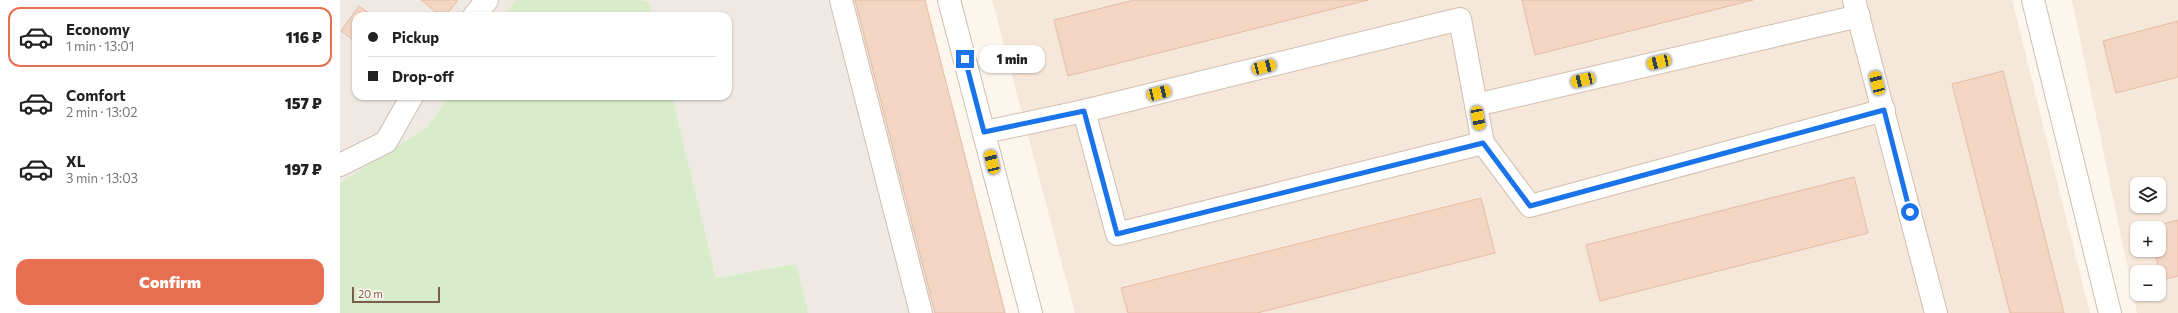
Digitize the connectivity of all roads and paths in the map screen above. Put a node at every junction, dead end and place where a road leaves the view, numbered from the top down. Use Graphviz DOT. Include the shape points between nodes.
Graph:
graph roads {
  1 [pos="487,0"];
  2 [pos="841,0"];
  3 [pos="949,0"];
  4 [pos="2033,0"];
  5 [pos="1856,8"];
  6 [pos="477,12"];
  7 [pos="410,100"];
  8 [pos="1476,105"];
  9 [pos="1884,110"];
  10 [pos="1084,111"];
  11 [pos="984,132"];
  12 [pos="1483,143"];
  13 [pos="340,165"];
  14 [pos="921,313"];
  15 [pos="1031,313"];
  16 [pos="1936,313"];
  17 [pos="2110,313"];
  1 -- 6 [label="street"];
  2 -- 14 [label="street"];
  3 -- 11 [label="street"];
  4 -- 17 [label="street"];
  5 -- 8 [label="street"];
  5 -- 9 [label="street"];
  7 -- 13 [label="street" via="386,142"];
  8 -- 10 [label="street" via="1460,19"];
  8 -- 12 [label="street"];
  9 -- 12 [label="street" via="1530,206"];
  9 -- 16 [label="street"];
  10 -- 11 [label="street"];
  10 -- 12 [label="street" via="1117,234"];
  11 -- 15 [label="street"];
}
